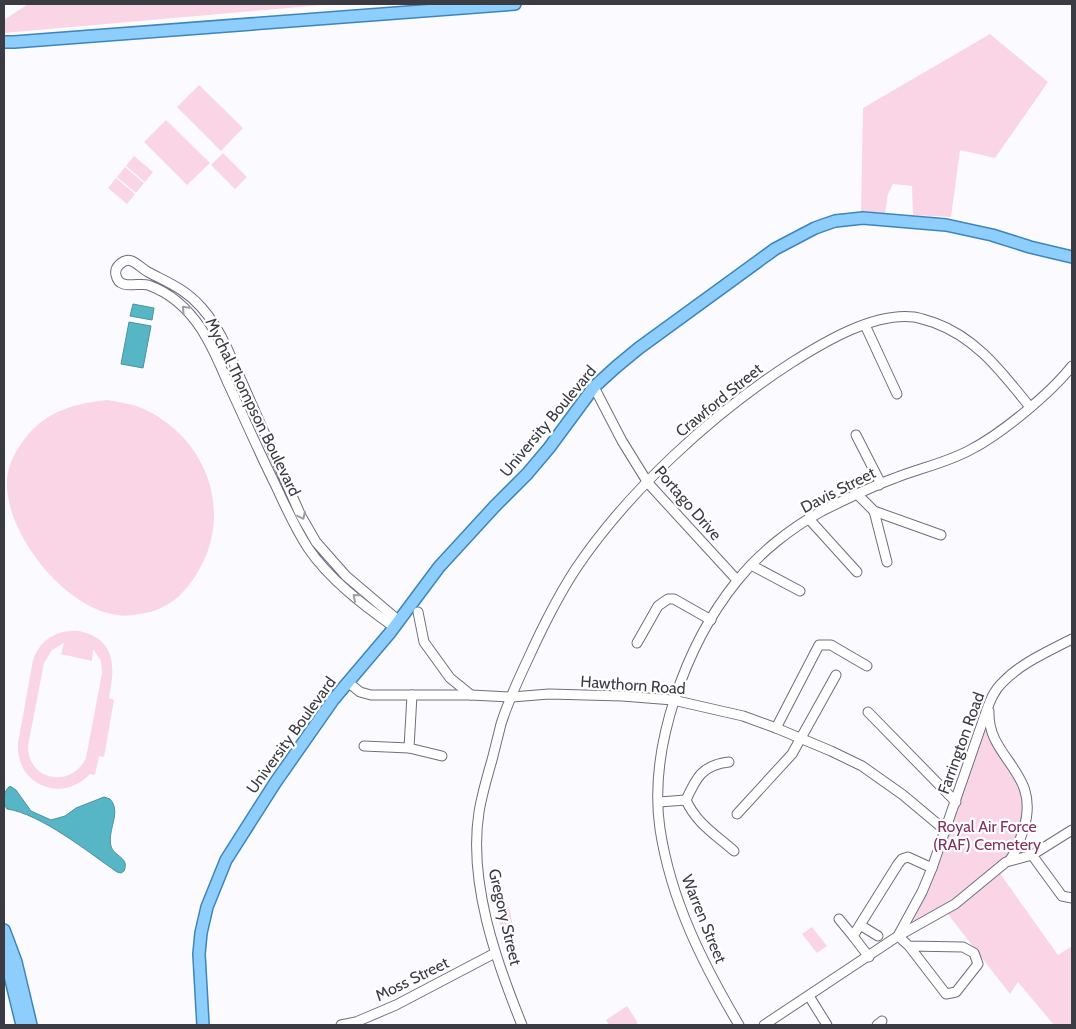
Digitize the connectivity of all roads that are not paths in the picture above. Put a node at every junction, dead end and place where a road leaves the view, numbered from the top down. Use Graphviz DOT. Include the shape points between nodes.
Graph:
graph roads {
  1 [pos="515,4"];
  2 [pos="7,44"];
  3 [pos="1072,257"];
  4 [pos="865,325"];
  5 [pos="1072,366"];
  6 [pos="594,387"];
  7 [pos="897,394"];
  8 [pos="1030,407"];
  9 [pos="856,436"];
  10 [pos="648,483"];
  11 [pos="879,485"];
  12 [pos="857,494"];
  13 [pos="874,511"];
  14 [pos="809,519"];
  15 [pos="941,535"];
  16 [pos="886,562"];
  17 [pos="751,565"];
  18 [pos="857,572"];
  19 [pos="737,580"];
  20 [pos="800,591"];
  21 [pos="418,612"];
  22 [pos="711,620"];
  23 [pos="396,624"];
  24 [pos="1072,639"];
  25 [pos="636,643"];
  26 [pos="867,666"];
  27 [pos="836,676"];
  28 [pos="348,683"];
  29 [pos="471,695"];
  30 [pos="412,696"];
  31 [pos="512,697"];
  32 [pos="674,700"];
  33 [pos="990,702"];
  34 [pos="868,712"];
  35 [pos="776,728"];
  36 [pos="800,738"];
  37 [pos="364,746"];
  38 [pos="409,748"];
  39 [pos="442,756"];
  40 [pos="729,762"];
  41 [pos="686,800"];
  42 [pos="658,802"];
  43 [pos="956,802"];
  44 [pos="738,814"];
  45 [pos="1072,830"];
  46 [pos="946,831"];
  47 [pos="734,852"];
  48 [pos="1032,855"];
  49 [pos="1010,860"];
  50 [pos="932,868"];
  51 [pos="1072,898"];
  52 [pos="839,918"];
  53 [pos="860,925"];
  54 [pos="4,930"];
  55 [pos="853,936"];
  56 [pos="878,936"];
  57 [pos="898,936"];
  58 [pos="909,946"];
  59 [pos="4,952"];
  60 [pos="495,953"];
  61 [pos="869,956"];
  62 [pos="199,963"];
  63 [pos="809,996"];
  64 [pos="357,1024"];
  65 [pos="22,1025"];
  66 [pos="31,1025"];
  67 [pos="197,1025"];
  68 [pos="203,1025"];
  69 [pos="341,1025"];
  70 [pos="522,1025"];
  71 [pos="739,1025"];
  72 [pos="764,1025"];
  73 [pos="827,1025"];
  1 -- 2 [label="main road"];
  3 -- 6 [label="main road, University Boulevard" via="946,225 863,218 835,221 815,228 776,250 639,348"];
  4 -- 7 [label="street"];
  4 -- 8 [label="street, Crawford Street" via="901,316 917,317 940,325 974,344"];
  4 -- 10 [label="street, Crawford Street" via="815,348 775,374 724,412"];
  5 -- 8 [label="street, Davis Street"];
  6 -- 10 [label="street, Portago Drive"];
  6 -- 23 [label="main road, University Boulevard" via="536,464 439,567"];
  8 -- 11 [label="street, Davis Street" via="970,450"];
  9 -- 11 [label="street"];
  10 -- 19 [label="street, Portago Drive"];
  10 -- 31 [label="street, Crawford Street" via="615,517 576,569 547,618"];
  11 -- 12 [label="street, Davis Street"];
  12 -- 13 [label="street"];
  12 -- 14 [label="street, Davis Street"];
  13 -- 15 [label="street"];
  13 -- 16 [label="street"];
  14 -- 17 [label="street, Davis Street"];
  14 -- 18 [label="street"];
  17 -- 19 [label="street, Davis Street"];
  17 -- 20 [label="street"];
  19 -- 22 [label="street, Davis Street"];
  21 -- 29 [label="street" via="424,642 450,678"];
  22 -- 25 [label="street" via="668,598 658,606"];
  22 -- 32 [label="street, Davis Street"];
  23 -- 23 [label="street, Mychal Thompson Boulevard, one-way" via="375,613 336,580 309,549 286,509 197,322 160,290 144,284 122,284 116,272 122,263 136,262 148,272 172,283 207,314 224,342 301,516 316,542"];
  23 -- 28 [label="main road, University Boulevard"];
  24 -- 33 [label="street, Farrington Road" via="1012,674 1002,682"];
  26 -- 35 [label="street" via="830,645 819,646"];
  27 -- 36 [label="street"];
  28 -- 30 [label="street, Hawthorn Road" via="371,695"];
  28 -- 62 [label="main road, University Boulevard" via="275,783 226,860 204,918"];
  29 -- 30 [label="street, Hawthorn Road"];
  29 -- 31 [label="street, Hawthorn Road"];
  30 -- 38 [label="street"];
  31 -- 32 [label="street, Hawthorn Road" via="549,694"];
  31 -- 60 [label="street, Gregory Street" via="502,722 478,814 480,886"];
  32 -- 35 [label="street, Hawthorn Road" via="744,716"];
  32 -- 42 [label="street, Warren Street" via="661,760"];
  33 -- 43 [label="street, Farrington Road"];
  33 -- 49 [label="street" via="992,735 1020,778 1028,797 1028,814 1019,845"];
  34 -- 43 [label="street"];
  35 -- 36 [label="street, Hawthorn Road"];
  36 -- 44 [label="street" via="792,754"];
  36 -- 46 [label="street, Hawthorn Road" via="862,766"];
  37 -- 38 [label="street"];
  38 -- 39 [label="street"];
  40 -- 41 [label="street" via="713,764 705,769"];
  41 -- 42 [label="street"];
  41 -- 47 [label="street" via="700,823"];
  42 -- 71 [label="street, Warren Street" via="660,830 679,906 713,980"];
  43 -- 46 [label="street, Farrington Road"];
  45 -- 48 [label="street"];
  46 -- 50 [label="street, Farrington Road"];
  48 -- 49 [label="street"];
  48 -- 51 [label="street" via="1062,896"];
  49 -- 57 [label="street" via="955,904"];
  50 -- 53 [label="street" via="908,857 902,859"];
  50 -- 57 [label="street, Farrington Road"];
  52 -- 55 [label="street"];
  53 -- 55 [label="street"];
  53 -- 56 [label="street"];
  54 -- 66 [label="main road" via="16,962"];
  55 -- 61 [label="street"];
  57 -- 58 [label="street"];
  57 -- 61 [label="street, Farrington Road"];
  58 -- 58 [label="street" via="946,994 956,992 978,964 974,953 963,948"];
  59 -- 65 [label="main road"];
  60 -- 64 [label="street, Moss Street"];
  60 -- 70 [label="street, Gregory Street"];
  61 -- 63 [label="street, Farrington Road"];
  62 -- 67 [label="main road, University Boulevard" via="196,976"];
  62 -- 68 [label="main road, University Boulevard"];
  63 -- 72 [label="street, Farrington Road"];
  63 -- 73 [label="street"];
  64 -- 69 [label="street, Moss Street"];
}
